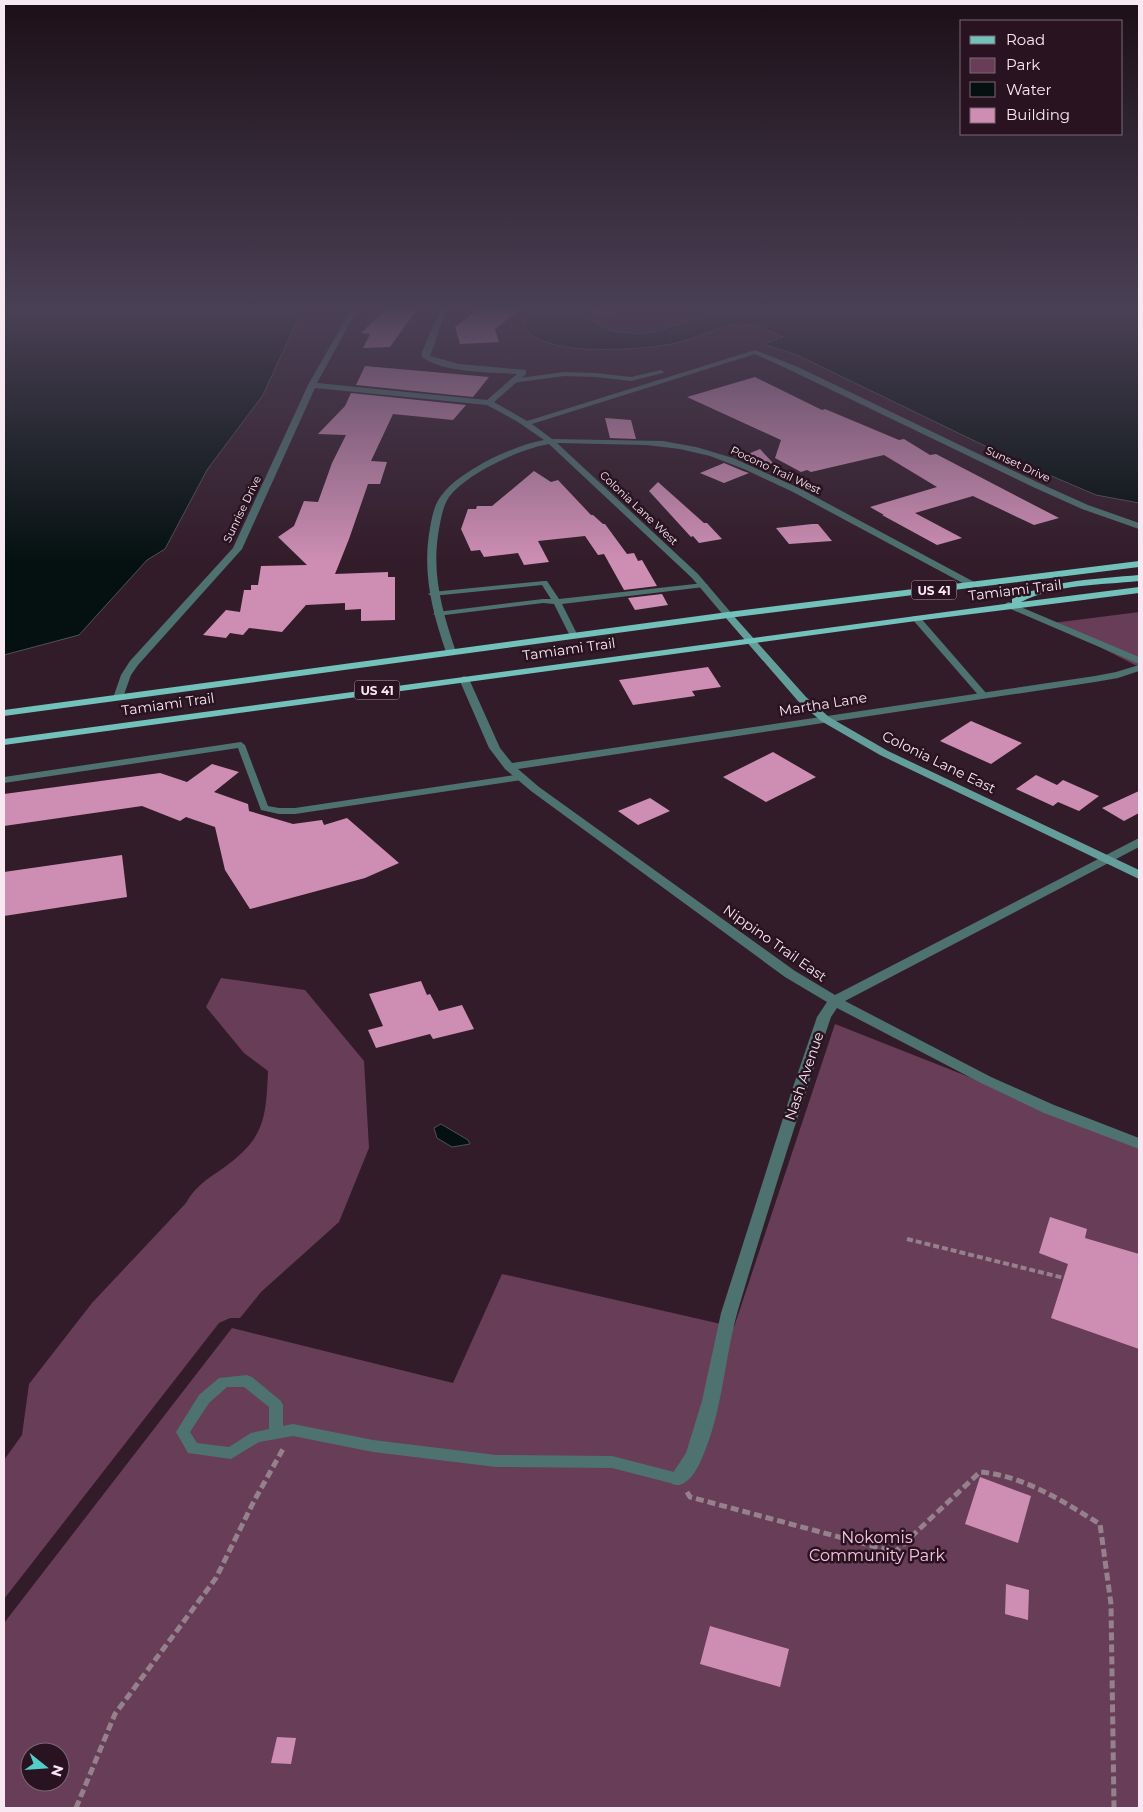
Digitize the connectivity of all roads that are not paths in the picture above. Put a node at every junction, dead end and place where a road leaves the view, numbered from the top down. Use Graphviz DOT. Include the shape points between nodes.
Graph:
graph roads {
  1 [pos="309,393"];
  2 [pos="386,393"];
  3 [pos="500,393"];
  4 [pos="625,393"];
  5 [pos="844,393"];
  6 [pos="489,403"];
  7 [pos="527,423"];
  8 [pos="550,441"];
  9 [pos="1139,526"];
  10 [pos="1139,564"];
  11 [pos="1139,578"];
  12 [pos="704,585"];
  13 [pos="973,585"];
  14 [pos="1139,590"];
  15 [pos="432,594"];
  16 [pos="557,602"];
  17 [pos="1009,605"];
  18 [pos="437,614"];
  19 [pos="728,615"];
  20 [pos="916,618"];
  21 [pos="574,636"];
  22 [pos="751,640"];
  23 [pos="451,652"];
  24 [pos="1139,661"];
  25 [pos="1139,668"];
  26 [pos="464,679"];
  27 [pos="983,695"];
  28 [pos="118,698"];
  29 [pos="4,712"];
  30 [pos="825,719"];
  31 [pos="4,742"];
  32 [pos="509,767"];
  33 [pos="522,777"];
  34 [pos="4,780"];
  35 [pos="1139,842"];
  36 [pos="1106,859"];
  37 [pos="1139,875"];
  38 [pos="835,1001"];
  39 [pos="1139,1144"];
  40 [pos="276,1433"];
  41 [pos="678,1480"];
  1 -- 28 [label="street, Sunrise Drive" via="237,549 134,663"];
  2 -- 6 [label="street"];
  3 -- 6 [label="street"];
  4 -- 7 [label="street, Sunset Drive"];
  5 -- 9 [label="street, Sunset Drive" via="1044,489"];
  6 -- 7 [label="street, Colonia Lane West"];
  7 -- 8 [label="street, Colonia Lane West"];
  8 -- 12 [label="street, Colonia Lane West"];
  8 -- 13 [label="street, Pocono Trail West" via="635,441 714,454 807,496"];
  8 -- 15 [label="street, Pocono Trail West" via="491,462 450,489 439,510 430,548"];
  10 -- 13 [label="main road, Tamiami Trail / US 41"];
  11 -- 17 [label="main road" via="1031,594"];
  12 -- 16 [label="lane"];
  12 -- 19 [label="street, Colonia Lane West"];
  13 -- 19 [label="main road, Tamiami Trail / US 41"];
  14 -- 17 [label="main road, Tamiami Trail / US 41"];
  15 -- 16 [label="lane" via="544,583"];
  15 -- 18 [label="street, Pocono Trail West"];
  16 -- 18 [label="lane"];
  16 -- 21 [label="lane"];
  17 -- 20 [label="main road, Tamiami Trail / US 41"];
  17 -- 24 [label="street"];
  18 -- 23 [label="street, Pocono Trail West"];
  19 -- 21 [label="main road, Tamiami Trail / US 41"];
  19 -- 22 [label="street, Colonia Lane East"];
  20 -- 22 [label="main road, Tamiami Trail / US 41"];
  20 -- 27 [label="lane"];
  21 -- 23 [label="main road, Tamiami Trail / US 41"];
  22 -- 26 [label="main road, Tamiami Trail / US 41"];
  22 -- 30 [label="street, Colonia Lane East" via="802,700"];
  23 -- 28 [label="main road, Tamiami Trail / US 41"];
  25 -- 27 [label="street, Martha Lane" via="1095,679"];
  26 -- 31 [label="main road, Tamiami Trail / US 41"];
  26 -- 32 [label="street, Nippino Trail East" via="495,748"];
  27 -- 30 [label="street, Martha Lane"];
  28 -- 29 [label="main road, Tamiami Trail / US 41"];
  30 -- 32 [label="street, Martha Lane"];
  30 -- 36 [label="street, Colonia Lane East" via="884,753"];
  32 -- 33 [label="street, Nippino Trail East"];
  33 -- 34 [label="lane" via="279,812 264,808 241,745"];
  33 -- 38 [label="street, Nippino Trail East" via="783,969"];
  35 -- 36 [label="street, Nash Avenue"];
  36 -- 37 [label="street, Colonia Lane East"];
  36 -- 38 [label="street, Nash Avenue"];
  38 -- 39 [label="street, Nippino Trail East" via="986,1080"];
  38 -- 41 [label="street, Nash Avenue" via="824,1017 799,1090 729,1313 712,1401 694,1456"];
  40 -- 40 [label="lane" via="256,1437 231,1453 193,1449 183,1432 204,1399 224,1382 247,1381 276,1405"];
  40 -- 41 [label="lane" via="293,1430 373,1446 496,1461 612,1462"];
}
